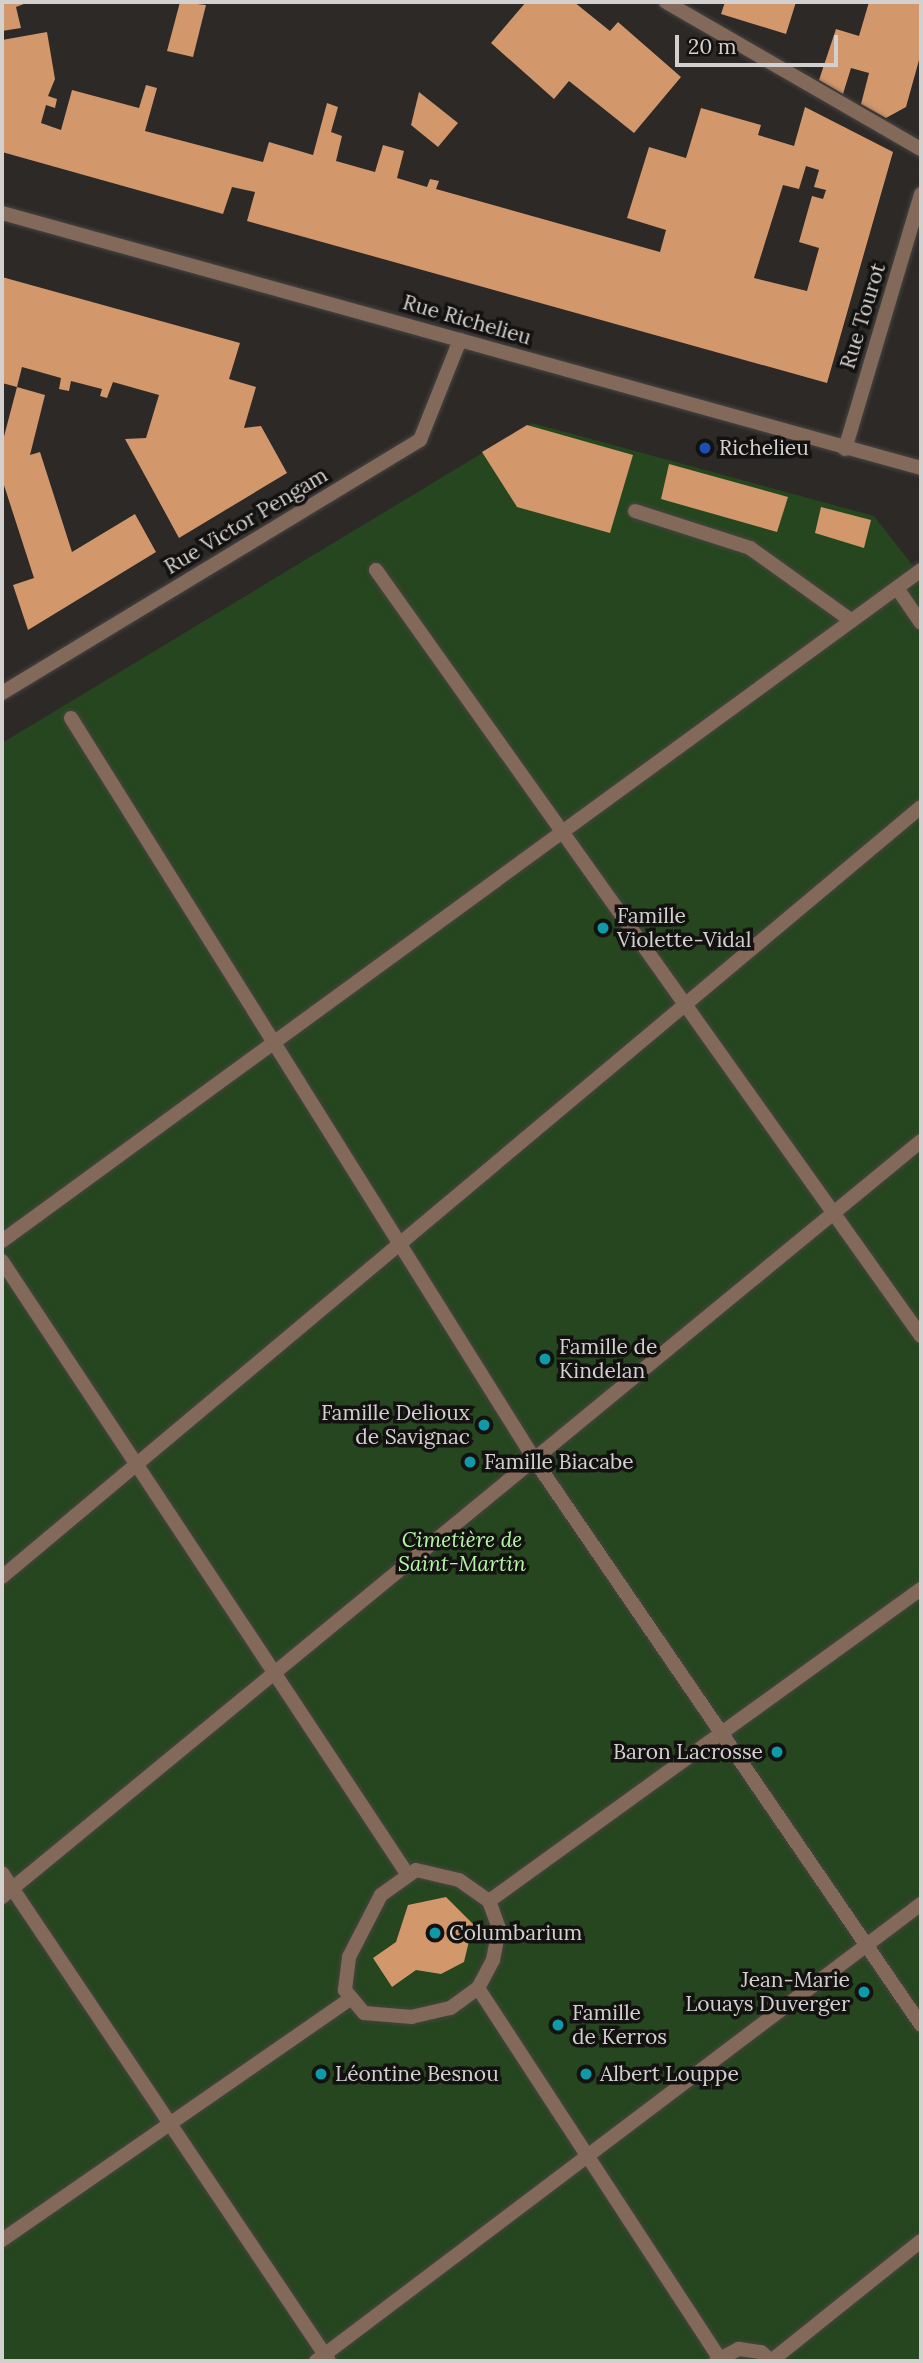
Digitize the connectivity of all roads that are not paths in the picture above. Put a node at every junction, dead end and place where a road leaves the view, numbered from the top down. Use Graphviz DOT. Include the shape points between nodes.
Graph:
graph roads {
  1 [pos="666,2"];
  2 [pos="921,149"];
  3 [pos="921,194"];
  4 [pos="2,213"];
  5 [pos="460,340"];
  6 [pos="845,449"];
  7 [pos="921,468"];
  8 [pos="635,512"];
  9 [pos="376,569"];
  10 [pos="921,570"];
  11 [pos="897,588"];
  12 [pos="852,621"];
  13 [pos="921,623"];
  14 [pos="2,693"];
  15 [pos="71,718"];
  16 [pos="921,807"];
  17 [pos="563,834"];
  18 [pos="685,1006"];
  19 [pos="278,1045"];
  20 [pos="921,1141"];
  21 [pos="832,1214"];
  22 [pos="2,1241"];
  23 [pos="400,1242"];
  24 [pos="2,1261"];
  25 [pos="921,1336"];
  26 [pos="536,1462"];
  27 [pos="136,1464"];
  28 [pos="2,1577"];
  29 [pos="921,1589"];
  30 [pos="273,1675"];
  31 [pos="719,1734"];
  32 [pos="405,1872"];
  33 [pos="2,1873"];
  34 [pos="7,1893"];
  35 [pos="489,1901"];
  36 [pos="921,1905"];
  37 [pos="866,1946"];
  38 [pos="478,1988"];
  39 [pos="349,2000"];
  40 [pos="921,2025"];
  41 [pos="171,2124"];
  42 [pos="588,2156"];
  43 [pos="2,2240"];
  44 [pos="921,2241"];
  45 [pos="323,2359"];
  46 [pos="718,2359"];
  47 [pos="771,2361"];
  1 -- 2 [label="street"];
  3 -- 6 [label="street, Rue Tourot"];
  4 -- 5 [label="street, Rue Richelieu"];
  5 -- 6 [label="street, Rue Richelieu"];
  5 -- 14 [label="street, Rue Victor Pengam" via="420,440"];
  6 -- 7 [label="street, Rue Richelieu"];
  8 -- 12 [label="street" via="750,548"];
  9 -- 17 [label="street"];
  10 -- 11 [label="street"];
  11 -- 12 [label="street"];
  11 -- 13 [label="street"];
  12 -- 17 [label="street"];
  15 -- 19 [label="street"];
  16 -- 18 [label="street"];
  17 -- 18 [label="street"];
  17 -- 19 [label="street"];
  18 -- 21 [label="street"];
  18 -- 23 [label="street"];
  19 -- 22 [label="street"];
  19 -- 23 [label="street"];
  20 -- 21 [label="street"];
  21 -- 25 [label="street"];
  21 -- 26 [label="street"];
  23 -- 26 [label="street"];
  23 -- 27 [label="street"];
  24 -- 27 [label="street"];
  26 -- 30 [label="street"];
  26 -- 31 [label="street"];
  27 -- 28 [label="street"];
  27 -- 30 [label="street"];
  29 -- 31 [label="street"];
  30 -- 32 [label="street"];
  30 -- 34 [label="street"];
  31 -- 35 [label="street"];
  31 -- 37 [label="street"];
  32 -- 35 [label="street" via="444,1874"];
  32 -- 39 [label="street" via="381,1895 349,1957"];
  33 -- 34 [label="street"];
  34 -- 41 [label="street"];
  35 -- 38 [label="street" via="497,1944"];
  36 -- 37 [label="street"];
  37 -- 40 [label="street"];
  37 -- 42 [label="street"];
  38 -- 39 [label="street" via="450,2008 412,2017 364,2012"];
  38 -- 42 [label="street"];
  39 -- 41 [label="street"];
  41 -- 43 [label="street"];
  41 -- 45 [label="street"];
  42 -- 45 [label="street"];
  42 -- 46 [label="street"];
  44 -- 47 [label="street"];
  46 -- 47 [label="street" via="739,2349"];
}
